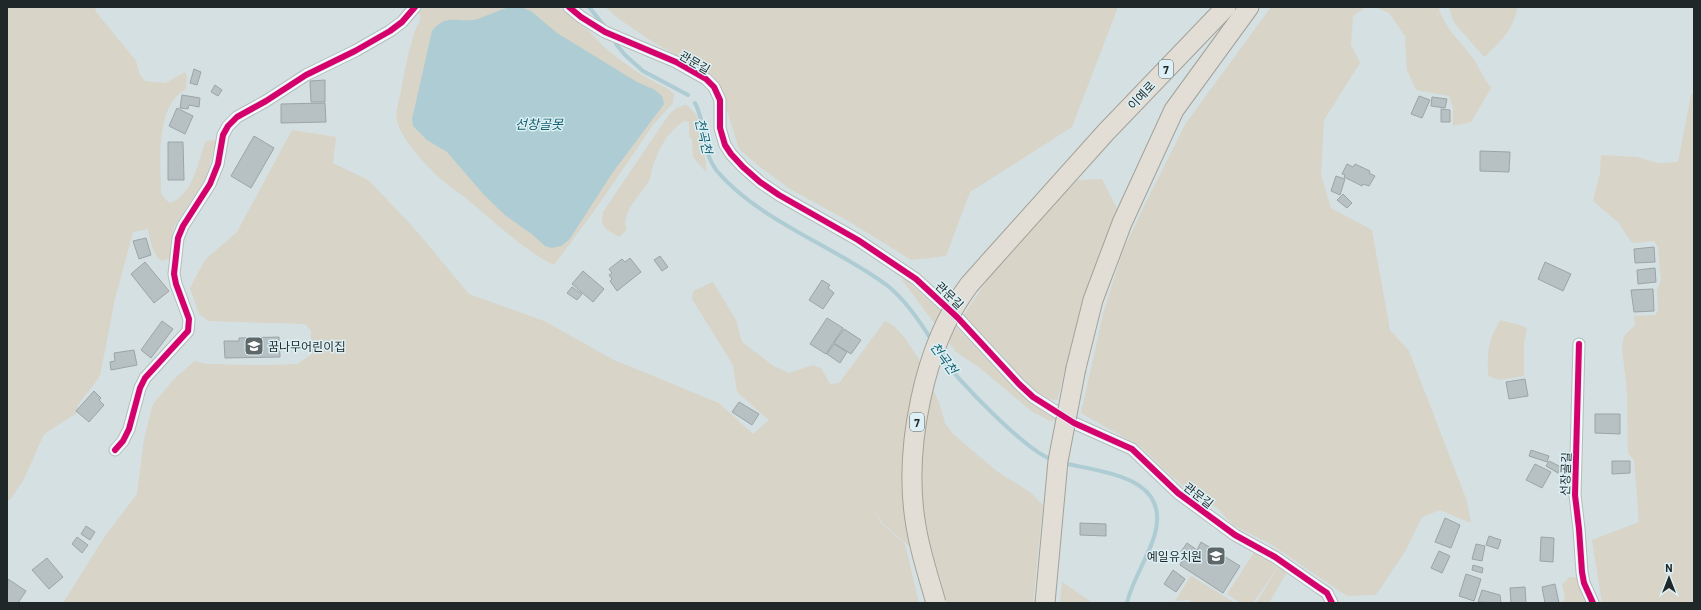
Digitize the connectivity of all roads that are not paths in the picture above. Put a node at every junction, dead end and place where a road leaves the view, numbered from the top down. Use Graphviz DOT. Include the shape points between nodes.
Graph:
graph roads {
  1 [pos="415,7"];
  2 [pos="569,7"];
  3 [pos="1226,7"];
  4 [pos="1249,7"];
  5 [pos="1579,344"];
  6 [pos="115,450"];
  7 [pos="936,603"];
  8 [pos="1045,603"];
  9 [pos="1332,603"];
  10 [pos="1593,603"];
  1 -- 6 [label="street" via="390,31 306,75 237,117 228,126 210,184 178,238 174,274 189,319 188,331 145,378 126,436"];
  2 -- 9 [label="street, 관문길" via="605,32 676,62 706,79 714,87 720,100 720,128 725,145 743,167 760,182 916,279 958,318 1034,397 1074,423 1132,449 1178,493 1235,535 1327,593"];
  3 -- 7 [label="highway, 이예로 / 7, bridge" via="1106,132 993,258 969,286 946,323 931,359 920,402 912,475 916,526"];
  4 -- 8 [label="highway, bridge" via="1174,110 1122,223 1093,300 1076,368 1058,461"];
  5 -- 10 [label="street, 선장골길" via="1576,501 1582,572"];
}
